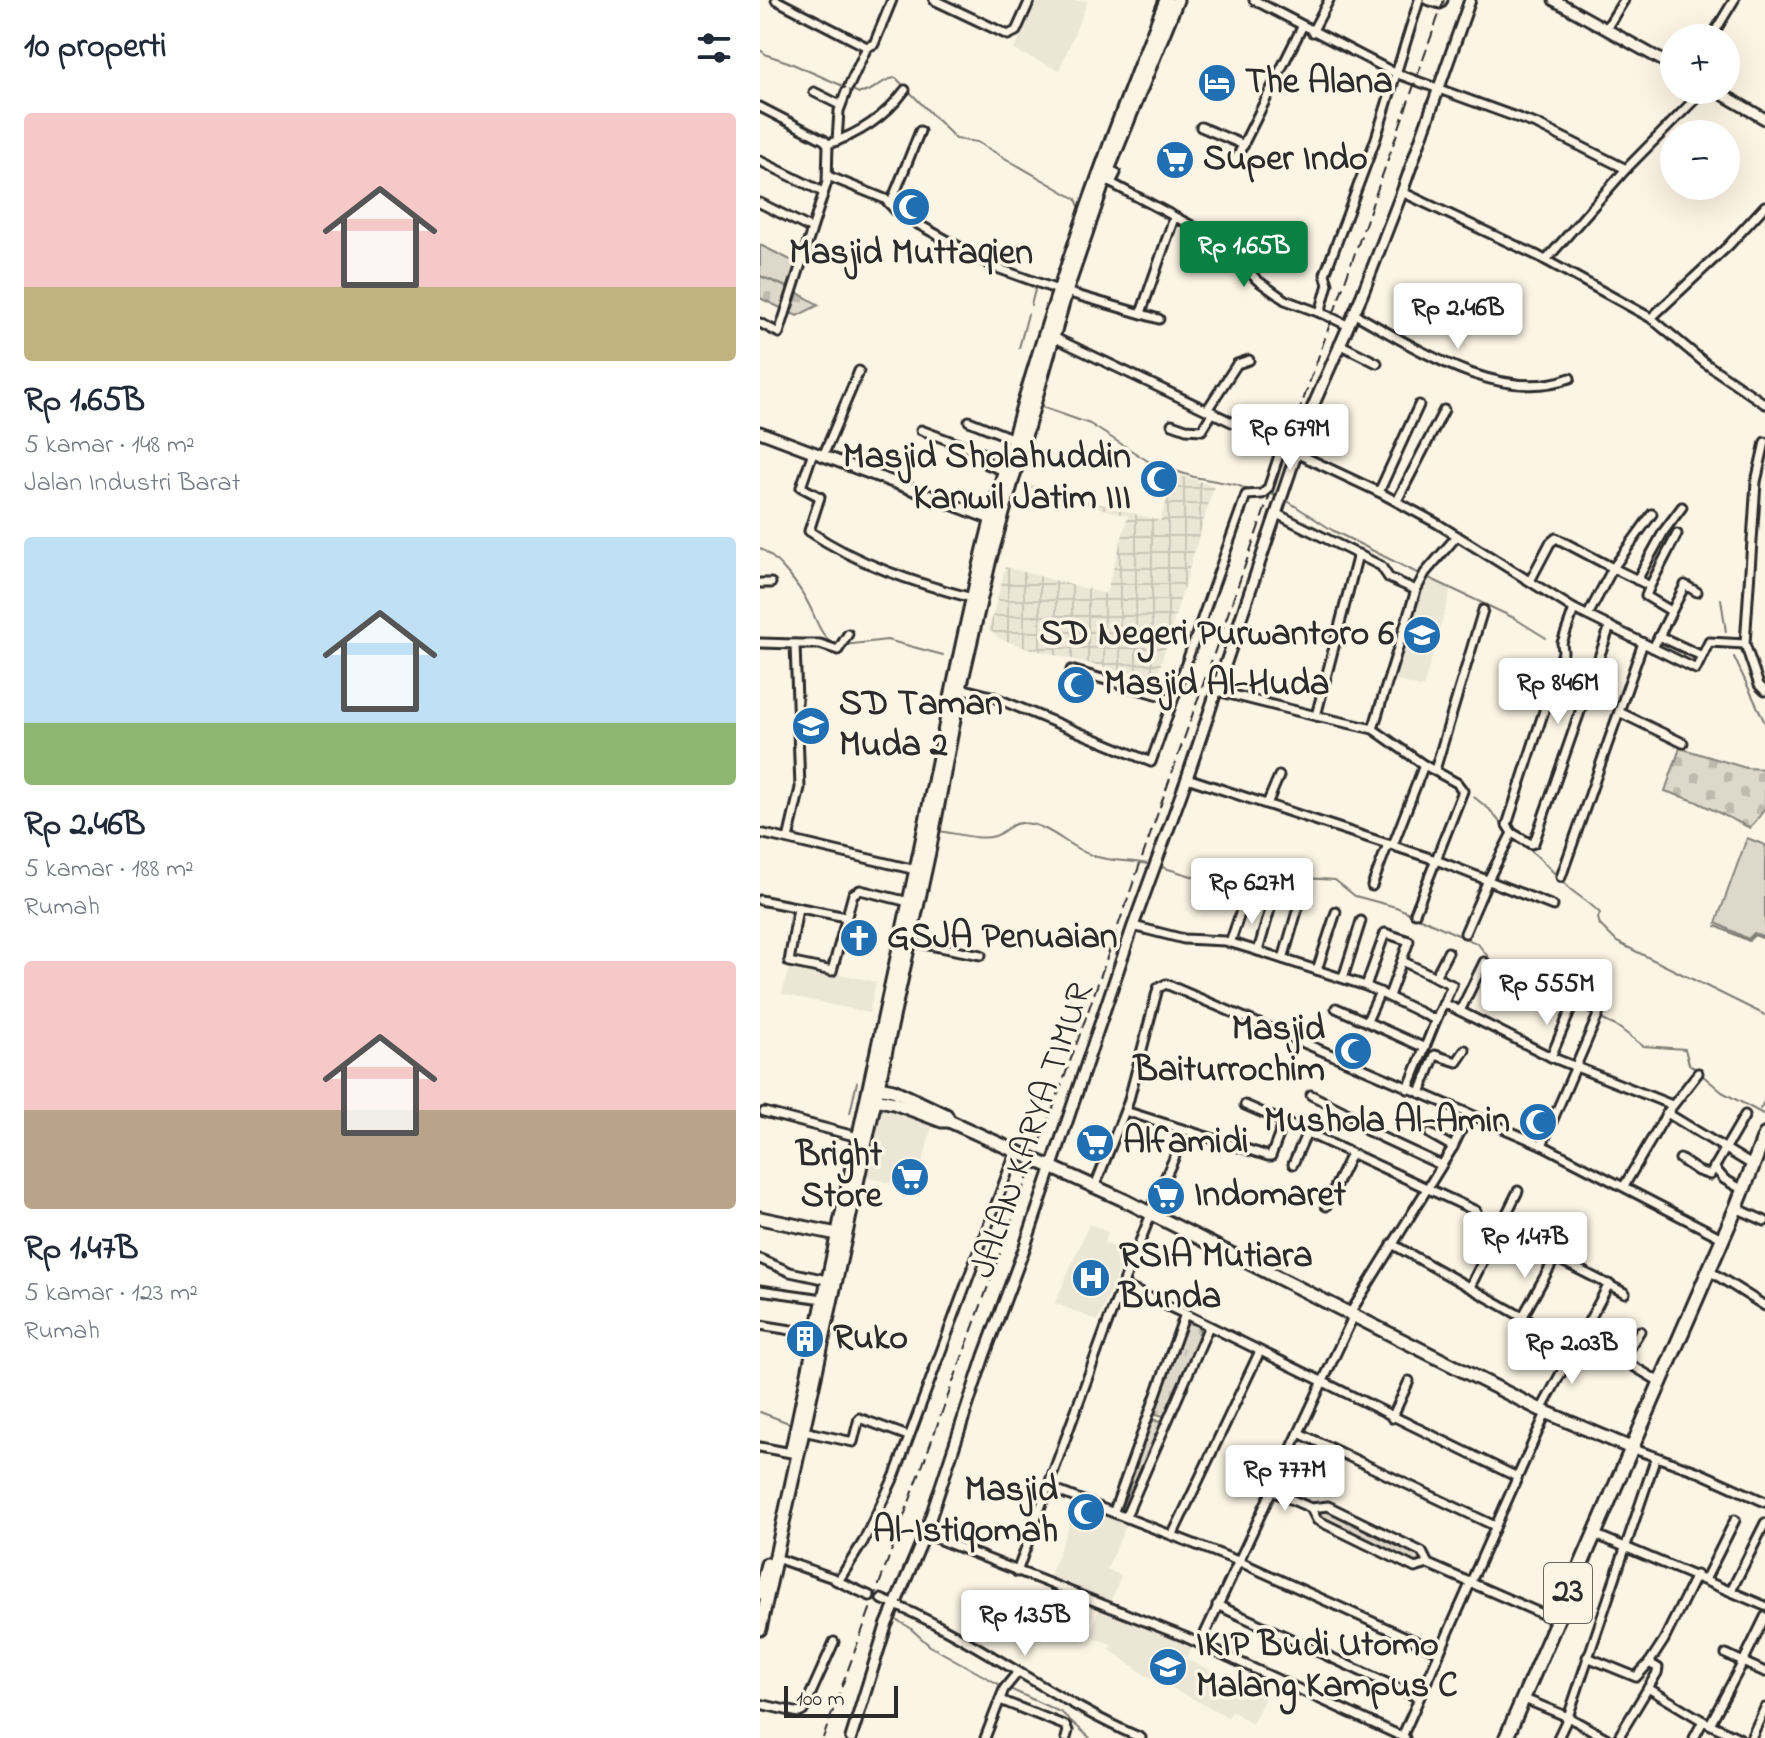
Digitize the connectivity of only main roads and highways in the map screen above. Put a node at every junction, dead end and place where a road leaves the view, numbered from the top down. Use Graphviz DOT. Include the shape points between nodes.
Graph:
graph roads {
  1 [pos="1166,0"];
  2 [pos="1177,0"];
  3 [pos="1062,291"];
  4 [pos="951,712"];
  5 [pos="940,768"];
  6 [pos="873,1092"];
  7 [pos="1765,1135"];
  8 [pos="760,1218"];
  9 [pos="837,1234"];
  10 [pos="1631,1448"];
  11 [pos="762,1574"];
  12 [pos="760,1593"];
  13 [pos="760,1629"];
  14 [pos="1506,1738"];
  1 -- 3 [label="main road" via="1119,117"];
  2 -- 3 [label="main road"];
  3 -- 4 [label="main road"];
  3 -- 4 [label="main road" via="1015,414 1014,439 972,598"];
  4 -- 5 [label="main road"];
  5 -- 6 [label="main road"];
  5 -- 6 [label="main road" via="909,941"];
  6 -- 9 [label="main road"];
  6 -- 10 [label="main road" via="895,1091 1544,1412"];
  6 -- 13 [label="main road"];
  7 -- 10 [label="highway, 23"];
  8 -- 9 [label="main road"];
  9 -- 11 [label="main road"];
  10 -- 14 [label="highway, 23"];
  11 -- 12 [label="main road"];
}
